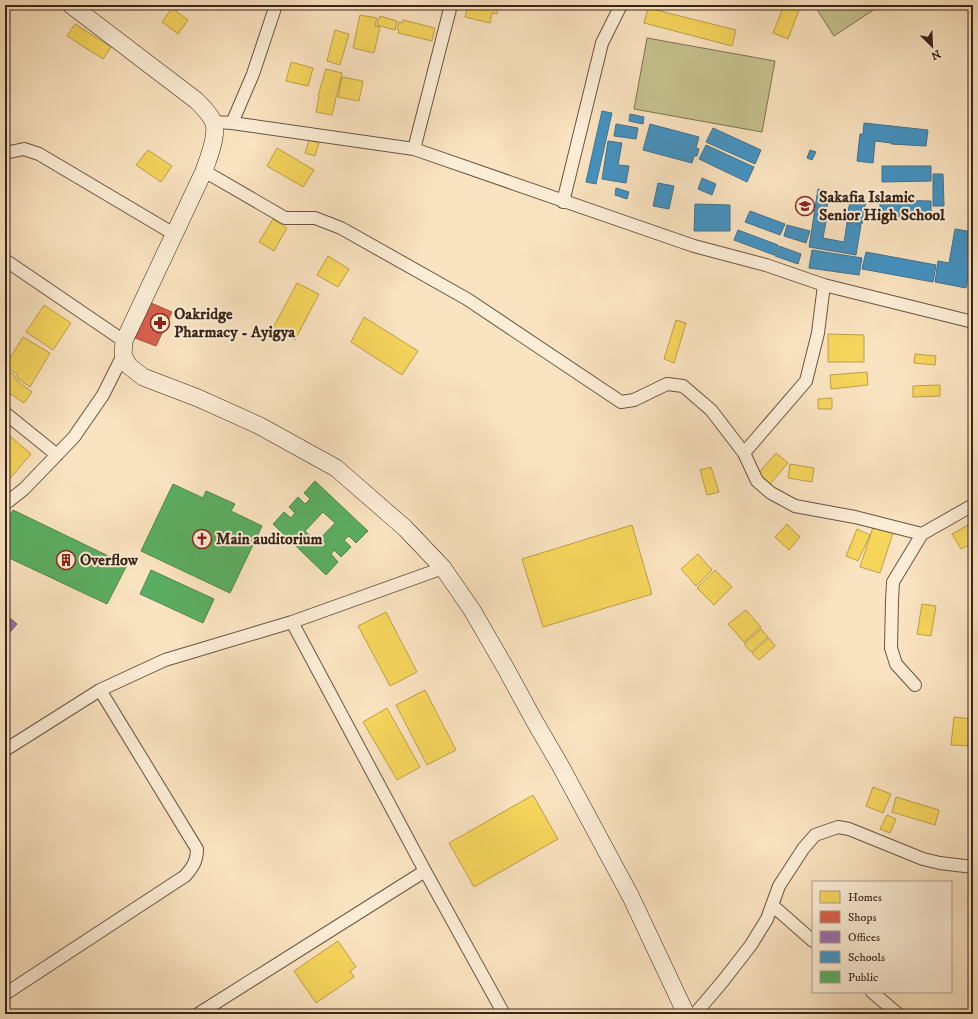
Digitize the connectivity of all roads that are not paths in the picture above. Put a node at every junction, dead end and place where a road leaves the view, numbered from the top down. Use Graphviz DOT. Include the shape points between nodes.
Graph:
graph roads {
  1 [pos="71,5"];
  2 [pos="276,5"];
  3 [pos="451,5"];
  4 [pos="621,5"];
  5 [pos="214,122"];
  6 [pos="232,123"];
  7 [pos="414,149"];
  8 [pos="5,153"];
  9 [pos="204,171"];
  10 [pos="563,202"];
  11 [pos="174,234"];
  12 [pos="5,260"];
  13 [pos="824,284"];
  14 [pos="973,322"];
  15 [pos="123,348"];
  16 [pos="5,413"];
  17 [pos="744,453"];
  18 [pos="57,455"];
  19 [pos="5,504"];
  20 [pos="973,505"];
  21 [pos="922,534"];
  22 [pos="443,568"];
  23 [pos="292,622"];
  24 [pos="915,685"];
  25 [pos="100,690"];
  26 [pos="5,750"];
  27 [pos="973,867"];
  28 [pos="426,871"];
  29 [pos="772,905"];
  30 [pos="812,940"];
  31 [pos="873,993"];
  32 [pos="5,994"];
  33 [pos="198,1014"];
  34 [pos="504,1014"];
  35 [pos="686,1014"];
  36 [pos="695,1014"];
  37 [pos="898,1014"];
  1 -- 5 [label="street" via="197,101"];
  2 -- 6 [label="street" via="253,74"];
  3 -- 7 [label="street"];
  4 -- 10 [label="street" via="602,43"];
  5 -- 6 [label="street"];
  5 -- 9 [label="street" via="212,149"];
  6 -- 7 [label="street"];
  7 -- 10 [label="street"];
  8 -- 11 [label="street" via="24,149 39,154"];
  9 -- 11 [label="street"];
  9 -- 17 [label="street" via="285,218 315,218 341,228 468,299 621,402 634,400 667,384 683,386 711,410"];
  10 -- 13 [label="street" via="694,246"];
  11 -- 15 [label="street"];
  12 -- 15 [label="street"];
  13 -- 14 [label="street"];
  13 -- 17 [label="street" via="818,333 806,381"];
  15 -- 18 [label="street" via="103,395 74,437"];
  15 -- 22 [label="street" via="129,366 143,377 260,426 336,468 405,528"];
  16 -- 18 [label="street"];
  17 -- 21 [label="street" via="757,481 771,493 795,506 855,517"];
  18 -- 19 [label="street" via="24,489"];
  20 -- 21 [label="street"];
  21 -- 24 [label="street" via="893,582 892,601 891,648 896,664"];
  22 -- 23 [label="street"];
  22 -- 35 [label="street" via="479,623 560,765 631,897"];
  23 -- 25 [label="street" via="165,660"];
  23 -- 28 [label="street"];
  25 -- 26 [label="street"];
  25 -- 32 [label="street" via="197,849 197,856 194,865 185,876"];
  27 -- 29 [label="street" via="923,859 849,829 838,827 815,835 803,849 779,886"];
  28 -- 33 [label="street"];
  28 -- 34 [label="street"];
  29 -- 30 [label="street"];
  29 -- 36 [label="street" via="767,919 751,945"];
  31 -- 37 [label="street"];
}
